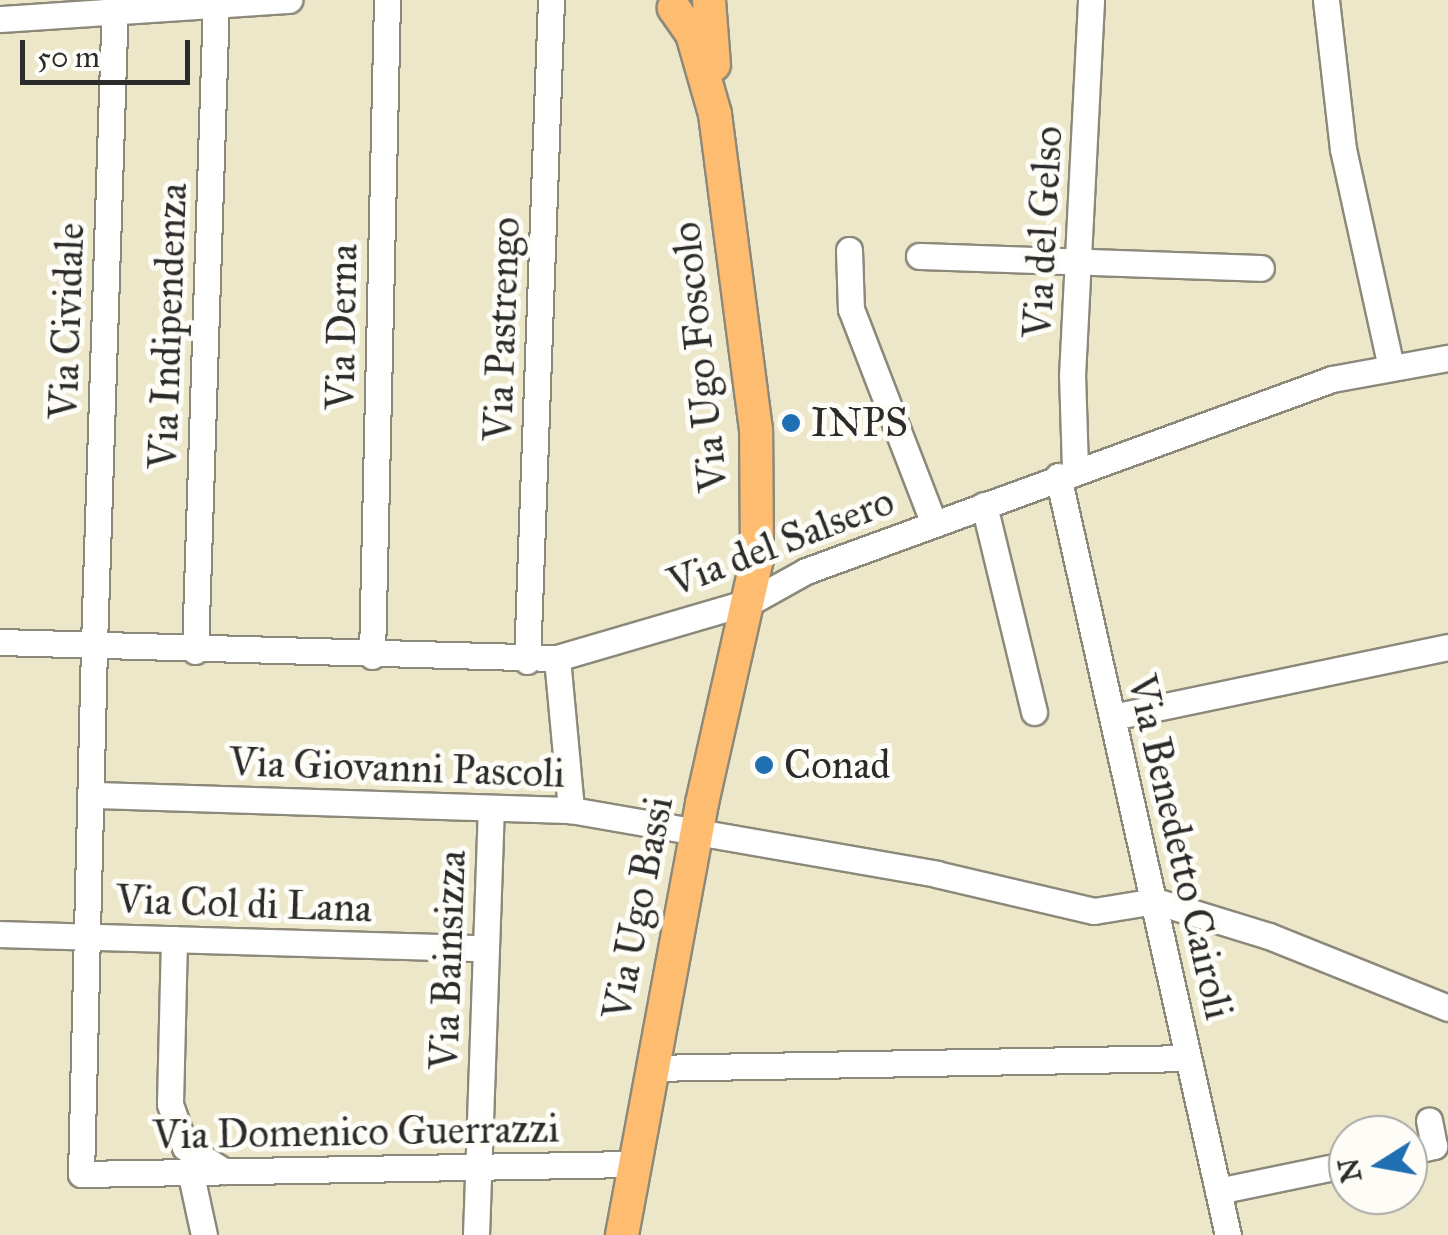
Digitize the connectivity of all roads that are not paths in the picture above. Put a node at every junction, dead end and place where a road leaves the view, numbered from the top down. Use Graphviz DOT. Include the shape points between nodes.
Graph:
graph roads {
  1 [pos="289,0"];
  2 [pos="387,0"];
  3 [pos="552,0"];
  4 [pos="1092,0"];
  5 [pos="1326,0"];
  6 [pos="216,1"];
  7 [pos="688,2"];
  8 [pos="115,5"];
  9 [pos="0,19"];
  10 [pos="849,250"];
  11 [pos="919,256"];
  12 [pos="1081,261"];
  13 [pos="1262,268"];
  14 [pos="1448,358"];
  15 [pos="1391,367"];
  16 [pos="1067,472"];
  17 [pos="984,505"];
  18 [pos="934,524"];
  19 [pos="752,600"];
  20 [pos="0,642"];
  21 [pos="94,646"];
  22 [pos="1448,647"];
  23 [pos="195,651"];
  24 [pos="372,656"];
  25 [pos="557,658"];
  26 [pos="527,661"];
  27 [pos="1034,712"];
  28 [pos="1113,717"];
  29 [pos="93,796"];
  30 [pos="491,808"];
  31 [pos="571,810"];
  32 [pos="696,831"];
  33 [pos="1154,901"];
  34 [pos="0,934"];
  35 [pos="89,937"];
  36 [pos="174,939"];
  37 [pos="486,948"];
  38 [pos="1448,1008"];
  39 [pos="1188,1058"];
  40 [pos="650,1068"];
  41 [pos="1430,1120"];
  42 [pos="1428,1147"];
  43 [pos="632,1164"];
  44 [pos="478,1167"];
  45 [pos="1328,1168"];
  46 [pos="82,1174"];
  47 [pos="234,1174"];
  48 [pos="191,1175"];
  49 [pos="1218,1192"];
  50 [pos="204,1235"];
  51 [pos="476,1235"];
  52 [pos="622,1235"];
  53 [pos="1228,1235"];
  1 -- 6 [label="street"];
  2 -- 24 [label="street, Via Derna"];
  3 -- 26 [label="street, Via Pastrengo"];
  4 -- 12 [label="street, Via del Gelso"];
  5 -- 15 [label="street" via="1342,149"];
  6 -- 8 [label="street"];
  6 -- 23 [label="street, Via Indipendenza"];
  7 -- 19 [label="main road, Via Ugo Foscolo" via="713,104 756,430"];
  8 -- 9 [label="street"];
  8 -- 21 [label="street, Via Cividale"];
  10 -- 18 [label="street" via="851,309"];
  11 -- 12 [label="street"];
  12 -- 13 [label="street"];
  12 -- 16 [label="street, Via del Gelso"];
  14 -- 15 [label="street, Via del Salsero"];
  15 -- 16 [label="street, Via del Salsero" via="1332,379"];
  16 -- 17 [label="street, Via del Salsero"];
  16 -- 28 [label="street, Via Benedetto Cairoli"];
  17 -- 18 [label="street, Via del Salsero"];
  17 -- 27 [label="street"];
  18 -- 19 [label="street, Via del Salsero" via="806,570"];
  19 -- 25 [label="street, Via del Salsero"];
  19 -- 32 [label="main road, Via Ugo Bassi"];
  20 -- 21 [label="street, Via del Salsero"];
  21 -- 23 [label="street, Via del Salsero"];
  21 -- 29 [label="street, Via Cividale"];
  22 -- 28 [label="street"];
  23 -- 24 [label="street, Via del Salsero"];
  24 -- 26 [label="street, Via del Salsero"];
  25 -- 26 [label="street, Via del Salsero"];
  25 -- 31 [label="street"];
  28 -- 33 [label="street, Via Benedetto Cairoli"];
  29 -- 30 [label="street, Via Giovanni Pascoli"];
  29 -- 35 [label="street, Via Cividale"];
  30 -- 31 [label="street, Via Giovanni Pascoli"];
  30 -- 37 [label="street, Via Bainsizza"];
  31 -- 32 [label="street, Via Giovanni Pascoli"];
  32 -- 33 [label="street, Via Giovanni Pascoli" via="936,874 1094,911"];
  32 -- 40 [label="main road, Via Ugo Bassi"];
  33 -- 38 [label="street" via="1269,936"];
  33 -- 39 [label="street, Via Benedetto Cairoli"];
  34 -- 35 [label="street, Via Col di Lana"];
  35 -- 36 [label="street, Via Col di Lana"];
  35 -- 46 [label="street, Via Cividale"];
  36 -- 37 [label="street, Via Col di Lana"];
  36 -- 47 [label="street" via="170,1104 185,1146 204,1163"];
  37 -- 44 [label="street, Via Bainsizza"];
  39 -- 40 [label="street"];
  39 -- 49 [label="street, Via Benedetto Cairoli"];
  40 -- 43 [label="main road, Via Ugo Bassi"];
  41 -- 42 [label="street" via="1434,1146"];
  43 -- 44 [label="street, Via Domenico Guerrazzi"];
  43 -- 52 [label="main road, Via Ugo Bassi"];
  44 -- 47 [label="street, Via Domenico Guerrazzi"];
  44 -- 51 [label="street, Via Bainsizza"];
  45 -- 49 [label="street"];
  46 -- 48 [label="street, Via Domenico Guerrazzi"];
  47 -- 48 [label="street, Via Domenico Guerrazzi"];
  48 -- 50 [label="street"];
  49 -- 53 [label="street, Via Benedetto Cairoli"];
}
